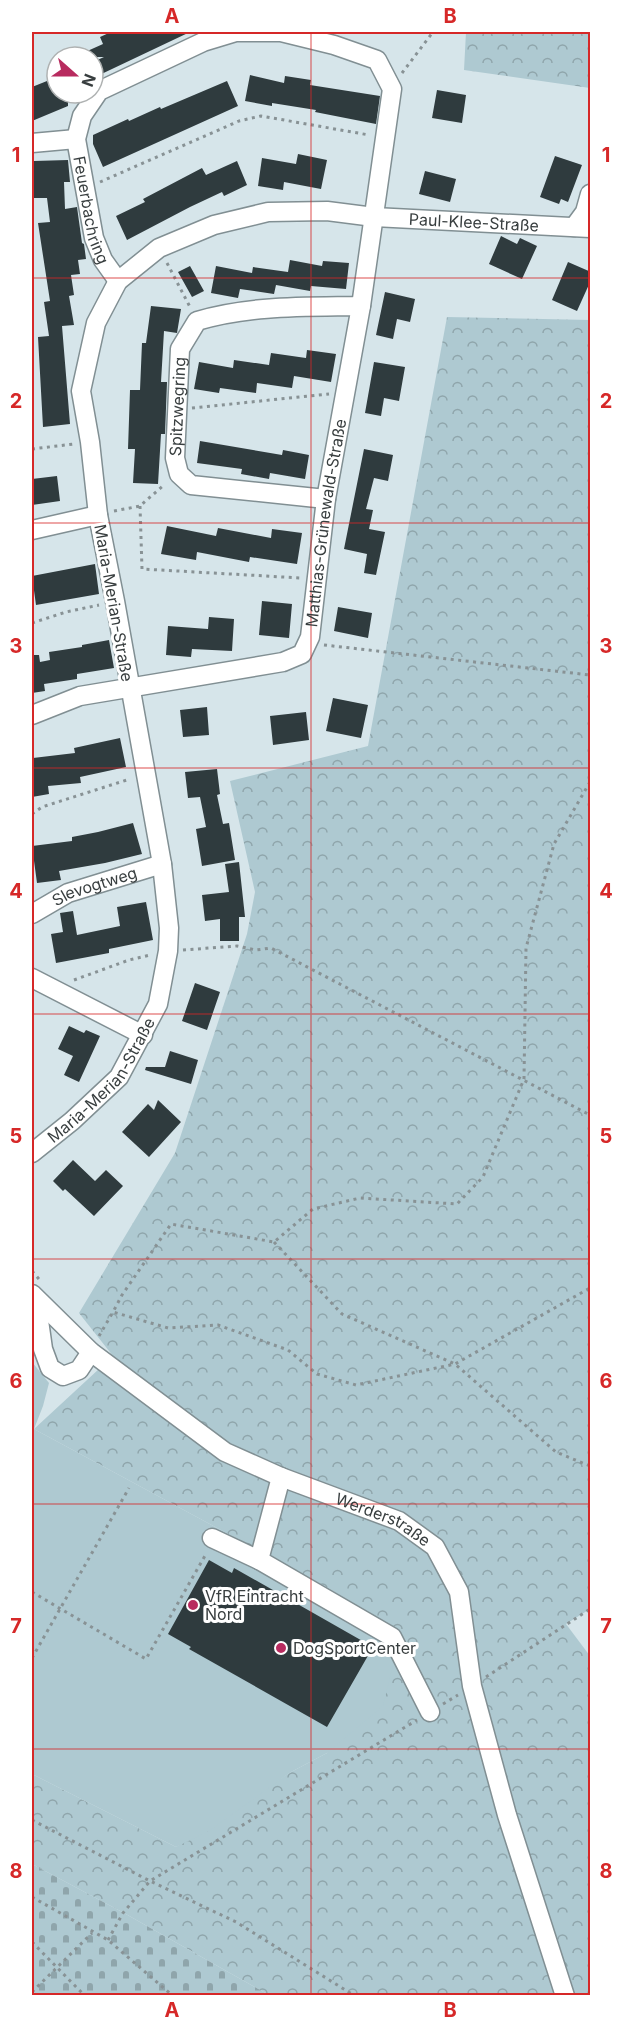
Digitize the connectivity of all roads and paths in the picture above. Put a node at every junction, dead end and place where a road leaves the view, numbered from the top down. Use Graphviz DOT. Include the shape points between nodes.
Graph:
graph roads {
  1 [pos="236,32"];
  2 [pos="433,32"];
  3 [pos="392,89"];
  4 [pos="386,138"];
  5 [pos="76,139"];
  6 [pos="32,143"];
  7 [pos="86,188"];
  8 [pos="591,194"];
  9 [pos="374,217"];
  10 [pos="582,227"];
  11 [pos="159,248"];
  12 [pos="118,281"];
  13 [pos="361,306"];
  14 [pos="197,321"];
  15 [pos="345,392"];
  16 [pos="178,409"];
  17 [pos="90,442"];
  18 [pos="32,449"];
  19 [pos="179,474"];
  20 [pos="326,499"];
  21 [pos="140,506"];
  22 [pos="98,514"];
  23 [pos="32,530"];
  24 [pos="317,578"];
  25 [pos="116,601"];
  26 [pos="32,623"];
  27 [pos="307,643"];
  28 [pos="591,675"];
  29 [pos="130,687"];
  30 [pos="32,715"];
  31 [pos="146,774"];
  32 [pos="591,782"];
  33 [pos="32,814"];
  34 [pos="162,864"];
  35 [pos="32,914"];
  36 [pos="168,951"];
  37 [pos="32,978"];
  38 [pos="49,988"];
  39 [pos="142,1035"];
  40 [pos="524,1079"];
  41 [pos="591,1115"];
  42 [pos="32,1153"];
  43 [pos="274,1242"];
  44 [pos="32,1270"];
  45 [pos="591,1288"];
  46 [pos="36,1292"];
  47 [pos="113,1312"];
  48 [pos="95,1344"];
  49 [pos="455,1364"];
  50 [pos="591,1466"];
  51 [pos="282,1477"];
  52 [pos="129,1488"];
  53 [pos="213,1539"];
  54 [pos="258,1560"];
  55 [pos="32,1592"];
  56 [pos="60,1609"];
  57 [pos="591,1609"];
  58 [pos="32,1658"];
  59 [pos="472,1686"];
  60 [pos="430,1712"];
  61 [pos="32,1820"];
  62 [pos="150,1881"];
  63 [pos="32,1897"];
  64 [pos="92,1933"];
  65 [pos="108,1940"];
  66 [pos="32,1942"];
  67 [pos="56,1967"];
  68 [pos="32,1992"];
  69 [pos="85,1995"];
  70 [pos="173,1995"];
  71 [pos="355,1995"];
  72 [pos="565,1995"];
  1 -- 3 [label="street, Feuerbachring" via="281,32 377,60"];
  1 -- 5 [label="street, Feuerbachring" via="203,42 99,91 82,116"];
  2 -- 3 [label="path"];
  3 -- 4 [label="street"];
  4 -- 7 [label="path" via="261,116 239,121"];
  4 -- 9 [label="street"];
  5 -- 6 [label="street"];
  5 -- 7 [label="street, Feuerbachring"];
  7 -- 12 [label="street, Feuerbachring" via="94,238"];
  8 -- 10 [label="street, Paul-Klee-Straße"];
  9 -- 10 [label="street, Paul-Klee-Straße"];
  9 -- 11 [label="street, Maria-Merian-Straße" via="327,211 268,212 214,225"];
  9 -- 13 [label="street, Matthias-Grünewald-Straße"];
  11 -- 12 [label="street, Maria-Merian-Straße"];
  11 -- 14 [label="path"];
  12 -- 17 [label="street, Maria-Merian-Straße" via="96,322 81,391"];
  13 -- 14 [label="street" via="281,307"];
  13 -- 15 [label="street, Matthias-Grünewald-Straße"];
  14 -- 16 [label="street, Spitzwegring" via="180,349"];
  15 -- 16 [label="path"];
  15 -- 20 [label="street, Matthias-Grünewald-Straße"];
  16 -- 19 [label="street, Spitzwegring" via="175,458"];
  17 -- 18 [label="path"];
  17 -- 22 [label="street, Maria-Merian-Straße"];
  19 -- 20 [label="street, Spitzwegring" via="191,485"];
  19 -- 21 [label="path"];
  20 -- 24 [label="street, Matthias-Grünewald-Straße"];
  21 -- 22 [label="path"];
  21 -- 24 [label="path" via="142,569"];
  22 -- 23 [label="street"];
  22 -- 25 [label="street, Maria-Merian-Straße"];
  24 -- 27 [label="street, Matthias-Grünewald-Straße"];
  25 -- 26 [label="path"];
  25 -- 29 [label="street, Maria-Merian-Straße"];
  27 -- 28 [label="path"];
  27 -- 29 [label="street, Matthias-Grünewald-Straße" via="302,654 283,662"];
  29 -- 30 [label="street, Matthias-Grünewald-Straße" via="80,696"];
  29 -- 31 [label="street, Maria-Merian-Straße"];
  31 -- 33 [label="path" via="42,807"];
  31 -- 34 [label="street, Maria-Merian-Straße"];
  32 -- 40 [label="path" via="554,844 526,948"];
  34 -- 35 [label="street, Slevogtweg" via="68,893"];
  34 -- 36 [label="street, Maria-Merian-Straße"];
  36 -- 38 [label="path"];
  36 -- 39 [label="street, Maria-Merian-Straße" via="158,1004"];
  36 -- 40 [label="path" via="271,948"];
  37 -- 38 [label="street"];
  38 -- 39 [label="street"];
  39 -- 42 [label="street, Maria-Merian-Straße" via="119,1077"];
  40 -- 41 [label="path"];
  40 -- 43 [label="path" via="483,1177 457,1204 360,1198 313,1209"];
  43 -- 47 [label="path" via="171,1224"];
  43 -- 49 [label="path" via="342,1314"];
  44 -- 46 [label="path"];
  45 -- 49 [label="path"];
  46 -- 48 [label="street, Werderstraße"];
  46 -- 48 [label="street" via="43,1349 50,1368 63,1376 79,1370"];
  47 -- 48 [label="path"];
  47 -- 49 [label="path" via="168,1328 218,1325 288,1350 317,1374 356,1385"];
  48 -- 51 [label="street, Werderstraße" via="225,1452"];
  49 -- 50 [label="path" via="556,1452"];
  51 -- 54 [label="street"];
  51 -- 59 [label="street, Werderstraße" via="399,1521 435,1547 459,1592"];
  52 -- 56 [label="path"];
  53 -- 54 [label="street"];
  53 -- 56 [label="path" via="146,1659"];
  54 -- 60 [label="street" via="392,1637"];
  55 -- 56 [label="path"];
  56 -- 58 [label="path"];
  57 -- 59 [label="path"];
  59 -- 60 [label="path"];
  59 -- 72 [label="street, Werderstraße" via="507,1815"];
  60 -- 62 [label="path"];
  61 -- 62 [label="path"];
  62 -- 65 [label="path" via="123,1913"];
  62 -- 71 [label="path" via="236,1922"];
  63 -- 64 [label="path"];
  64 -- 65 [label="path"];
  64 -- 67 [label="path"];
  65 -- 70 [label="path"];
  66 -- 67 [label="path"];
  67 -- 68 [label="path"];
  67 -- 69 [label="path"];
}
